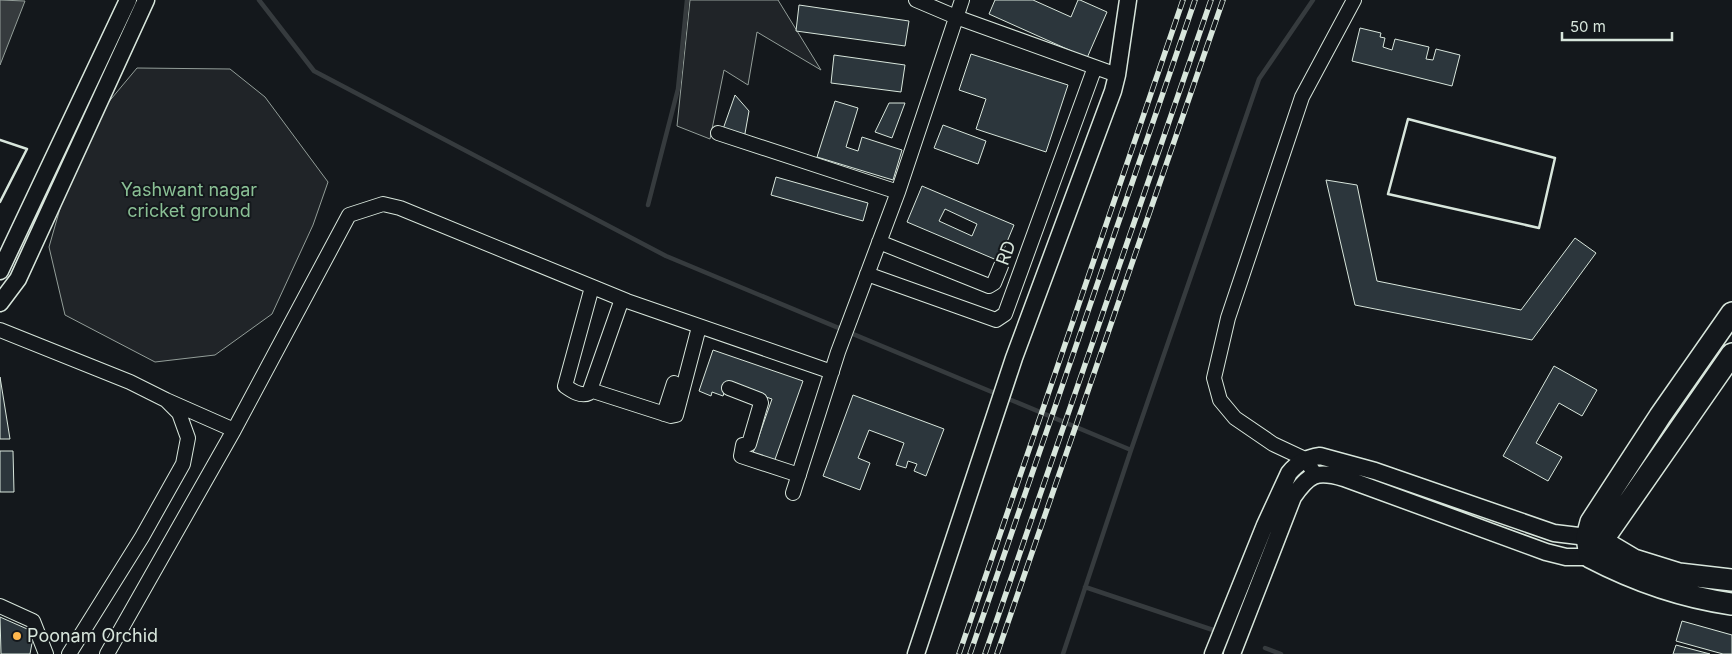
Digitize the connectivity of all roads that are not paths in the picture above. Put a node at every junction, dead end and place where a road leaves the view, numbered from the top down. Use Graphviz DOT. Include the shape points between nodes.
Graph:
graph roads {
  1 [pos="146,0"];
  2 [pos="916,0"];
  3 [pos="962,0"];
  4 [pos="1128,0"];
  5 [pos="1354,0"];
  6 [pos="126,6"];
  7 [pos="956,17"];
  8 [pos="1095,67"];
  9 [pos="1117,75"];
  10 [pos="718,133"];
  11 [pos="898,192"];
  12 [pos="879,242"];
  13 [pos="1001,266"];
  14 [pos="0,272"];
  15 [pos="867,274"];
  16 [pos="592,287"];
  17 [pos="622,299"];
  18 [pos="0,303"];
  19 [pos="1732,313"];
  20 [pos="699,326"];
  21 [pos="0,330"];
  22 [pos="1732,354"];
  23 [pos="832,372"];
  24 [pos="674,383"];
  25 [pos="730,388"];
  26 [pos="590,390"];
  27 [pos="166,400"];
  28 [pos="664,414"];
  29 [pos="234,430"];
  30 [pos="1305,459"];
  31 [pos="1315,474"];
  32 [pos="799,475"];
  33 [pos="793,493"];
  34 [pos="1593,545"];
  35 [pos="1732,580"];
  36 [pos="1732,604"];
  37 [pos="0,606"];
  38 [pos="46,654"];
  39 [pos="69,654"];
  40 [pos="107,654"];
  41 [pos="916,654"];
  42 [pos="1213,654"];
  43 [pos="1232,654"];
  1 -- 18 [label="street" via="18,279"];
  2 -- 7 [label="street"];
  3 -- 7 [label="street"];
  4 -- 9 [label="street"];
  5 -- 30 [label="street" via="1302,98 1228,318 1214,378 1220,400 1235,418 1273,444"];
  6 -- 14 [label="street"];
  7 -- 8 [label="street"];
  7 -- 11 [label="street"];
  8 -- 9 [label="street"];
  8 -- 15 [label="street, RD" via="1005,314 996,320"];
  9 -- 41 [label="street" via="990,427"];
  10 -- 11 [label="street"];
  11 -- 12 [label="street"];
  12 -- 13 [label="street" via="989,286 994,283"];
  12 -- 15 [label="street"];
  15 -- 23 [label="street"];
  16 -- 17 [label="street"];
  16 -- 26 [label="street" via="565,386 581,394"];
  16 -- 29 [label="street" via="400,208 383,204 349,215"];
  17 -- 20 [label="street"];
  17 -- 26 [label="street"];
  19 -- 34 [label="main road" via="1591,522"];
  20 -- 23 [label="street"];
  20 -- 28 [label="street" via="676,415"];
  21 -- 27 [label="street" via="130,382"];
  22 -- 34 [label="main road"];
  23 -- 32 [label="street"];
  24 -- 28 [label="street"];
  25 -- 32 [label="street" via="761,403 749,444 743,445 741,456"];
  26 -- 28 [label="street"];
  27 -- 29 [label="street"];
  27 -- 39 [label="street" via="179,413 188,438 182,464 142,537"];
  29 -- 40 [label="street"];
  30 -- 31 [label="street"];
  30 -- 34 [label="street" via="1320,456 1375,471"];
  30 -- 42 [label="street" via="1289,473"];
  31 -- 34 [label="street" via="1344,478 1546,552 1566,557"];
  31 -- 43 [label="street" via="1303,482 1293,497"];
  32 -- 33 [label="street"];
  34 -- 35 [label="main road" via="1679,574"];
  34 -- 36 [label="main road" via="1615,570 1671,590"];
  37 -- 38 [label="street" via="33,621"];
}
